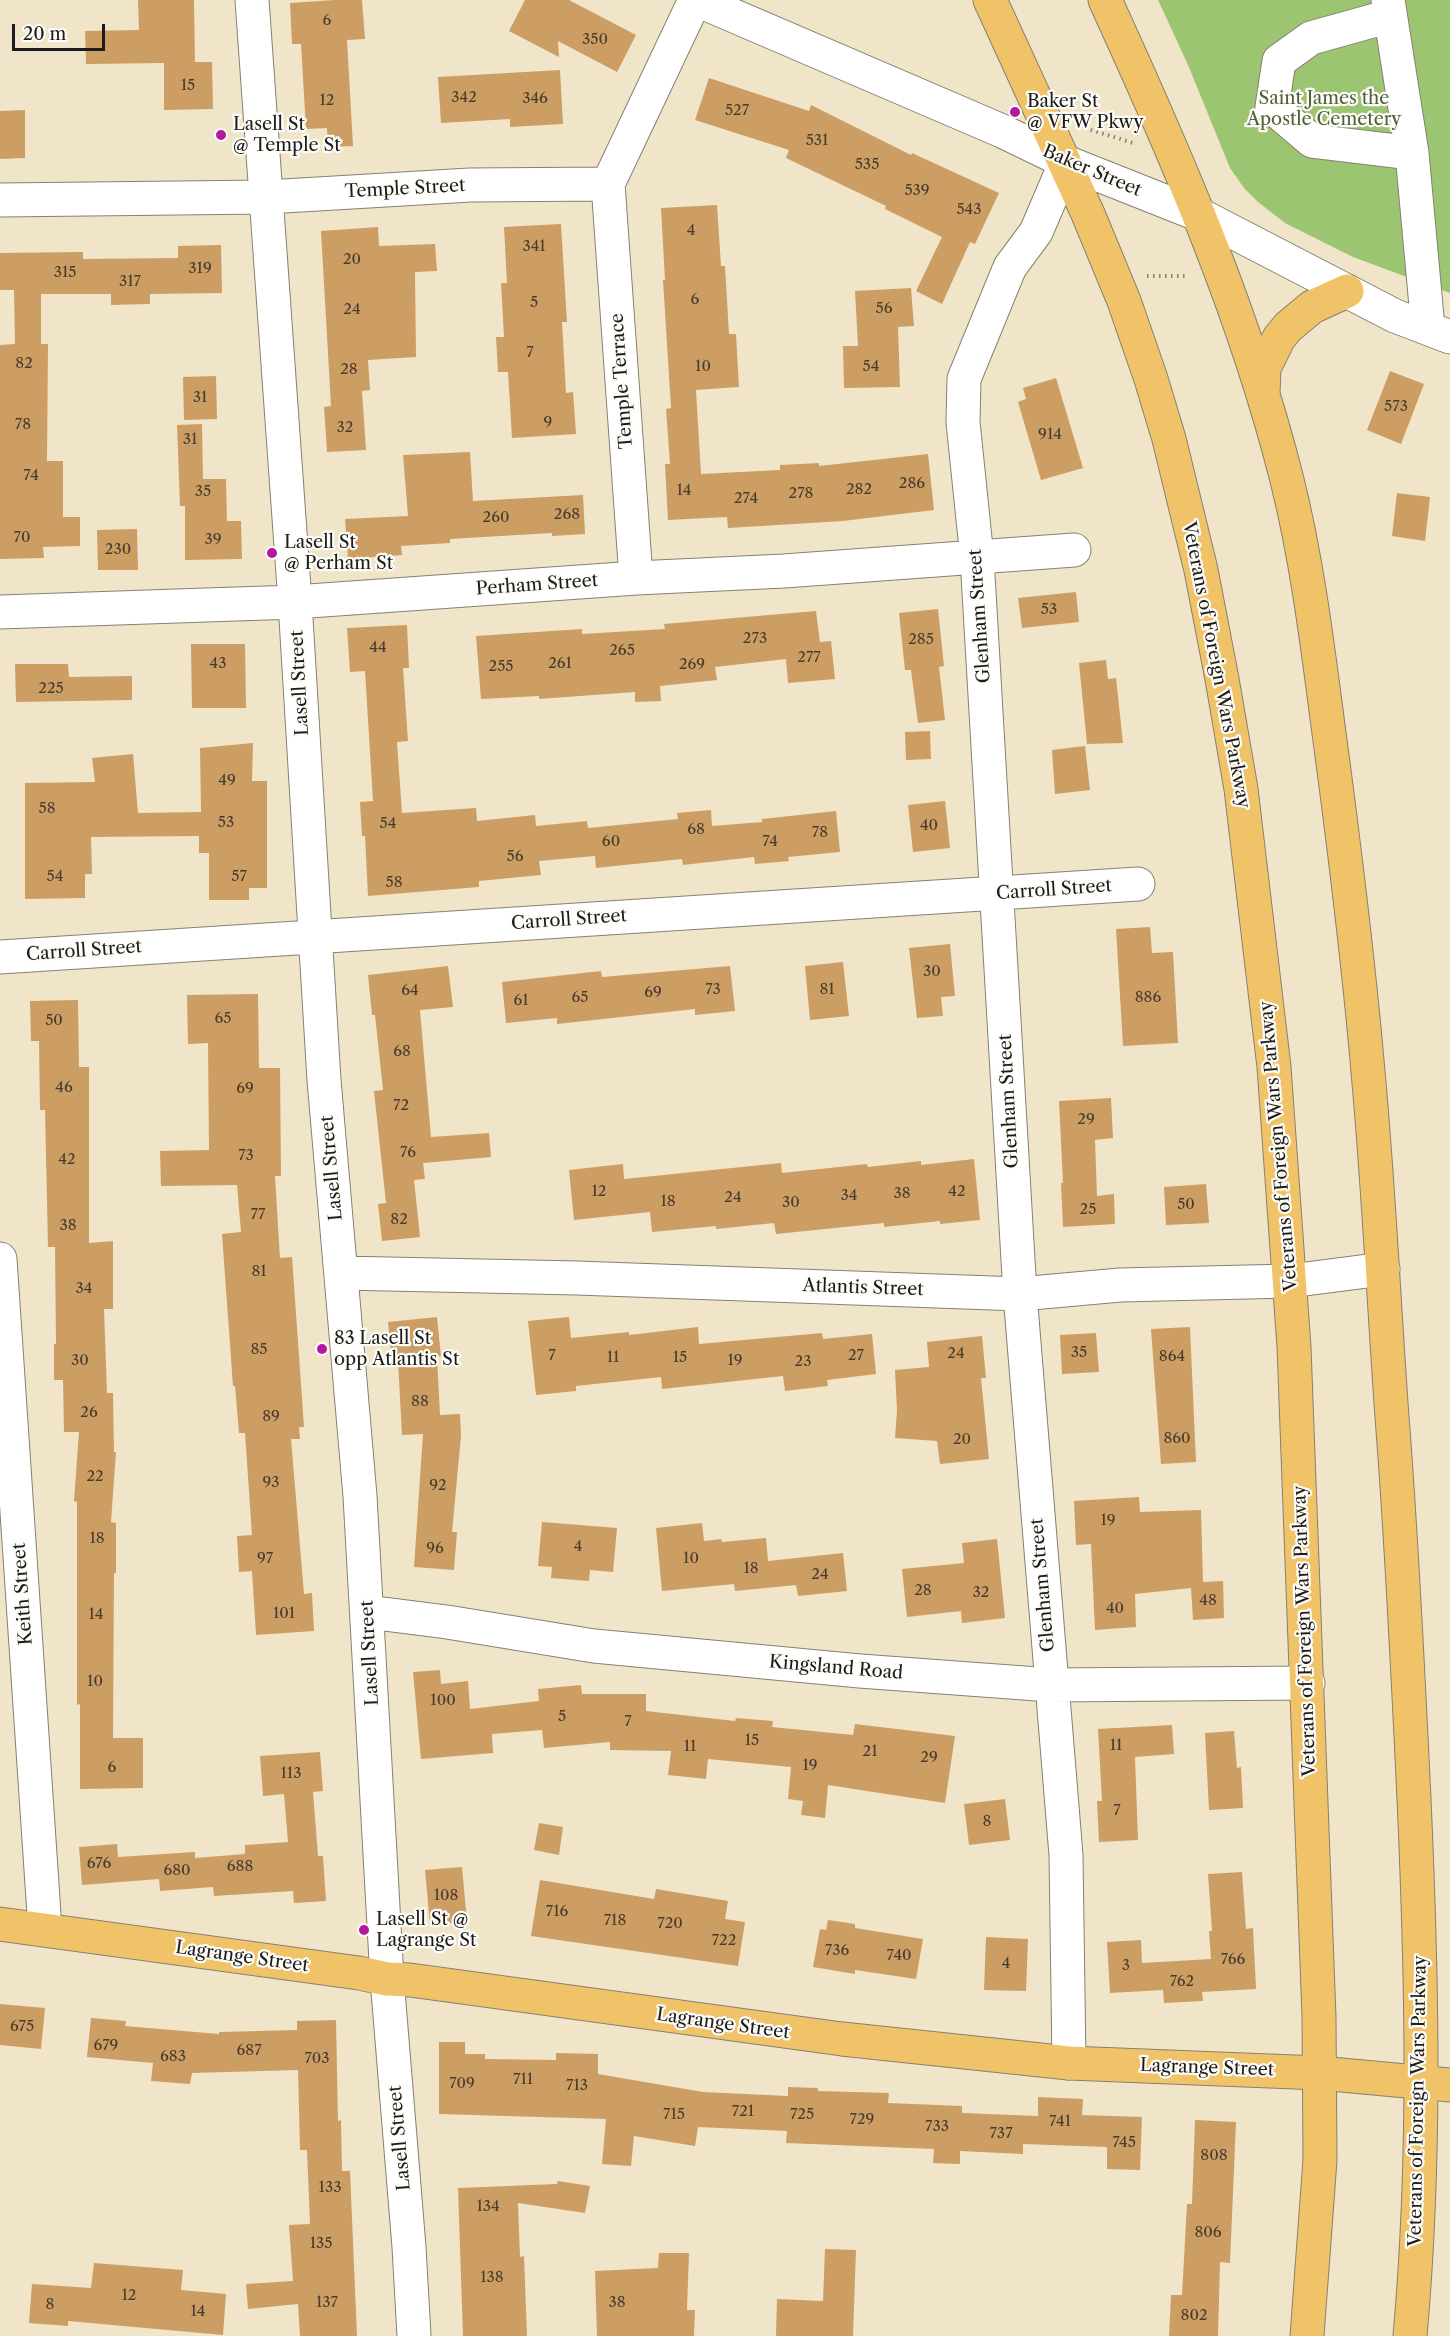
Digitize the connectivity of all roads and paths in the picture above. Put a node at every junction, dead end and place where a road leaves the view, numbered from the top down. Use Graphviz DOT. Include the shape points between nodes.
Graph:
graph roads {
  1 [pos="252,0"];
  2 [pos="696,0"];
  3 [pos="990,0"];
  4 [pos="1105,0"];
  5 [pos="1389,8"];
  6 [pos="1082,127"];
  7 [pos="1136,144"];
  8 [pos="1412,153"];
  9 [pos="1066,162"];
  10 [pos="608,183"];
  11 [pos="267,198"];
  12 [pos="0,200"];
  13 [pos="1199,215"];
  14 [pos="1146,276"];
  15 [pos="1191,276"];
  16 [pos="1347,291"];
  17 [pos="1439,332"];
  18 [pos="1263,395"];
  19 [pos="1074,550"];
  20 [pos="977,558"];
  21 [pos="636,578"];
  22 [pos="295,602"];
  23 [pos="0,612"];
  24 [pos="1138,885"];
  25 [pos="998,894"];
  26 [pos="315,937"];
  27 [pos="0,957"];
  28 [pos="0,1259"];
  29 [pos="1383,1269"];
  30 [pos="341,1273"];
  31 [pos="1290,1281"];
  32 [pos="1020,1294"];
  33 [pos="1,1296"];
  34 [pos="368,1612"];
  35 [pos="13,1639"];
  36 [pos="1308,1683"];
  37 [pos="1051,1685"];
  38 [pos="0,1924"];
  39 [pos="45,1929"];
  40 [pos="387,1979"];
  41 [pos="1069,2063"];
  42 [pos="1320,2073"];
  43 [pos="1436,2084"];
  44 [pos="414,2336"];
  45 [pos="1307,2336"];
  46 [pos="1410,2336"];
  1 -- 11 [label="street, Lasell Street"];
  2 -- 9 [label="street, Baker Street"];
  2 -- 10 [label="street"];
  3 -- 9 [label="main road, Veterans of Foreign Wars Parkway"];
  4 -- 13 [label="main road, Veterans of Foreign Wars Parkway"];
  5 -- 8 [label="street"];
  5 -- 8 [label="street" via="1311,38 1279,61 1272,107 1312,141"];
  6 -- 7 [label="path"];
  8 -- 17 [label="street"];
  9 -- 13 [label="street, Baker Street"];
  9 -- 20 [label="street, Glenham Street" via="1036,232 1010,267 964,379 963,422"];
  9 -- 31 [label="main road, Veterans of Foreign Wars Parkway" via="1124,301 1151,378 1189,518 1212,624 1241,789 1261,948"];
  10 -- 11 [label="street, Temple Street" via="470,185"];
  10 -- 21 [label="street, Temple Terrace"];
  11 -- 12 [label="street, Temple Street"];
  11 -- 22 [label="street, Lasell Street"];
  13 -- 16 [label="street, Baker Street"];
  13 -- 18 [label="main road, Veterans of Foreign Wars Parkway"];
  14 -- 15 [label="path"];
  16 -- 17 [label="street, Baker Street" via="1395,316"];
  16 -- 18 [label="main road" via="1312,307 1279,338 1264,368"];
  18 -- 29 [label="main road, Veterans of Foreign Wars Parkway" via="1297,524 1324,692 1361,995"];
  19 -- 20 [label="street, Perham Street"];
  20 -- 21 [label="street, Perham Street"];
  20 -- 25 [label="street, Glenham Street"];
  21 -- 22 [label="street, Perham Street"];
  22 -- 23 [label="street, Perham Street"];
  22 -- 26 [label="street, Lasell Street"];
  24 -- 25 [label="street, Carroll Street"];
  25 -- 26 [label="street, Carroll Street"];
  25 -- 32 [label="street, Glenham Street"];
  26 -- 27 [label="street, Carroll Street"];
  26 -- 30 [label="street, Lasell Street"];
  28 -- 33 [label="street, Keith Street"];
  29 -- 31 [label="street, Atlantis Street"];
  29 -- 43 [label="main road, Veterans of Foreign Wars Parkway" via="1410,1705 1420,1943"];
  30 -- 32 [label="street, Atlantis Street"];
  30 -- 34 [label="street, Lasell Street"];
  31 -- 32 [label="street, Atlantis Street" via="1120,1285"];
  31 -- 36 [label="main road, Veterans of Foreign Wars Parkway"];
  32 -- 37 [label="street, Glenham Street"];
  33 -- 35 [label="street, Keith Street"];
  34 -- 37 [label="street, Kingsland Road" via="594,1646"];
  34 -- 40 [label="street, Lasell Street"];
  35 -- 39 [label="street, Keith Street"];
  36 -- 37 [label="street, Kingsland Road"];
  36 -- 42 [label="main road, Veterans of Foreign Wars Parkway"];
  37 -- 41 [label="street, Glenham Street" via="1066,1855"];
  38 -- 39 [label="main road, Lagrange Street"];
  39 -- 40 [label="main road, Lagrange Street"];
  40 -- 41 [label="main road, Lagrange Street" via="842,2039"];
  40 -- 44 [label="street, Lasell Street"];
  41 -- 42 [label="main road, Lagrange Street"];
  42 -- 43 [label="main road, Lagrange Street"];
  42 -- 45 [label="main road, Veterans of Foreign Wars Parkway" via="1319,2170"];
  43 -- 46 [label="main road, Veterans of Foreign Wars Parkway" via="1420,2196"];
}
